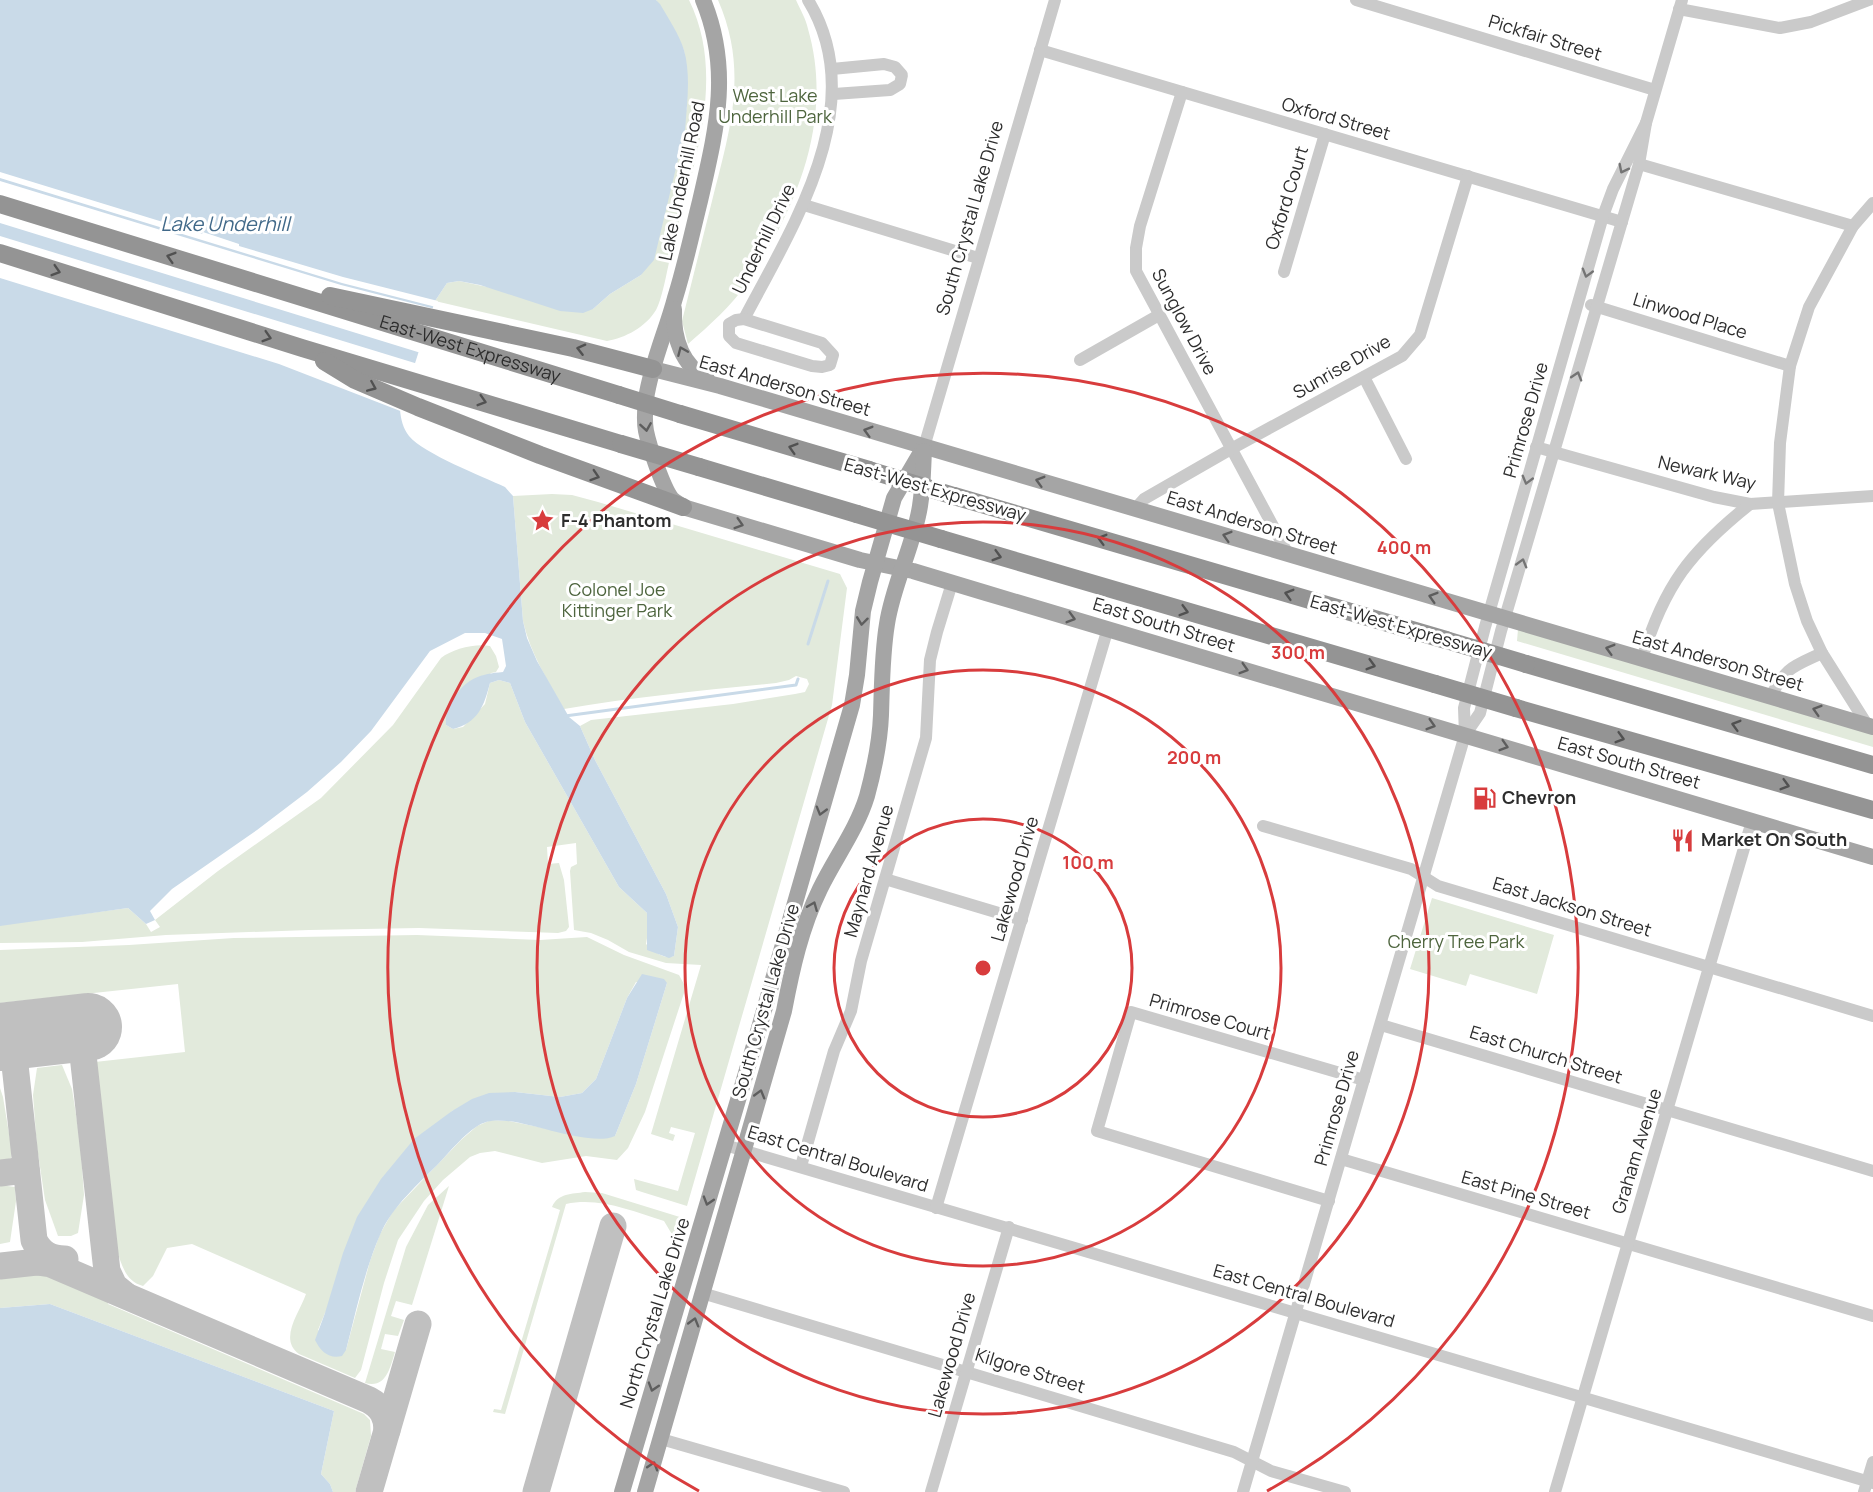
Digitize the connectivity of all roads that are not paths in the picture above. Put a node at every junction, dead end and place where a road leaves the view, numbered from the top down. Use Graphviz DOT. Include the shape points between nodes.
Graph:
graph roads {
  1 [pos="704,0"];
  2 [pos="808,0"];
  3 [pos="1055,0"];
  4 [pos="1356,0"];
  5 [pos="1869,0"];
  6 [pos="1681,4"];
  7 [pos="1040,50"];
  8 [pos="832,69"];
  9 [pos="1655,90"];
  10 [pos="1182,92"];
  11 [pos="834,94"];
  12 [pos="1646,123"];
  13 [pos="1325,134"];
  14 [pos="1639,164"];
  15 [pos="1468,176"];
  16 [pos="1873,203"];
  17 [pos="0,204"];
  18 [pos="804,205"];
  19 [pos="1603,216"];
  20 [pos="1622,222"];
  21 [pos="1853,226"];
  22 [pos="0,253"];
  23 [pos="978,258"];
  24 [pos="1284,272"];
  25 [pos="227,275"];
  26 [pos="675,300"];
  27 [pos="1579,301"];
  28 [pos="1597,307"];
  29 [pos="1159,315"];
  30 [pos="744,320"];
  31 [pos="302,348"];
  32 [pos="1080,360"];
  33 [pos="1791,366"];
  34 [pos="653,369"];
  35 [pos="1364,377"];
  36 [pos="720,386"];
  37 [pos="924,447"];
  38 [pos="1536,447"];
  39 [pos="1232,449"];
  40 [pos="1554,452"];
  41 [pos="1406,459"];
  42 [pos="1873,496"];
  43 [pos="1778,503"];
  44 [pos="1750,504"];
  45 [pos="683,507"];
  46 [pos="1135,508"];
  47 [pos="1288,554"];
  48 [pos="875,564"];
  49 [pos="902,569"];
  50 [pos="952,583"];
  51 [pos="1497,616"];
  52 [pos="1108,628"];
  53 [pos="1822,653"];
  54 [pos="1642,659"];
  55 [pos="1770,697"];
  56 [pos="1871,726"];
  57 [pos="1465,735"];
  58 [pos="1873,765"];
  59 [pos="1873,810"];
  60 [pos="1752,820"];
  61 [pos="1263,826"];
  62 [pos="1873,857"];
  63 [pos="1424,877"];
  64 [pos="885,879"];
  65 [pos="1022,920"];
  66 [pos="1709,967"];
  67 [pos="1873,1016"];
  68 [pos="1380,1025"];
  69 [pos="1364,1080"];
  70 [pos="1668,1111"];
  71 [pos="725,1144"];
  72 [pos="743,1150"];
  73 [pos="1341,1159"];
  74 [pos="801,1166"];
  75 [pos="1873,1171"];
  76 [pos="1329,1201"];
  77 [pos="936,1208"];
  78 [pos="1009,1227"];
  79 [pos="1628,1244"];
  80 [pos="702,1293"];
  81 [pos="1296,1313"];
  82 [pos="1873,1316"];
  83 [pos="966,1371"];
  84 [pos="1582,1398"];
  85 [pos="661,1439"];
  86 [pos="1252,1461"];
  87 [pos="1873,1462"];
  88 [pos="1868,1485"];
  89 [pos="622,1492"];
  90 [pos="645,1492"];
  91 [pos="844,1492"];
  92 [pos="931,1492"];
  93 [pos="1243,1492"];
  94 [pos="1345,1492"];
  95 [pos="1555,1492"];
  1 -- 26 [label="main road, Lake Underhill Road" via="718,56 720,102"];
  2 -- 8 [label="street, Underhill Drive" via="820,19"];
  3 -- 7 [label="street, South Crystal Lake Drive"];
  4 -- 9 [label="street, Pickfair Street"];
  5 -- 6 [label="street" via="1780,28"];
  6 -- 9 [label="street, Primrose Drive"];
  7 -- 10 [label="street, Oxford Street"];
  7 -- 23 [label="street, South Crystal Lake Drive"];
  8 -- 11 [label="street, Underhill Drive"];
  8 -- 11 [label="street" via="884,64 895,67 902,75 900,84 890,90"];
  9 -- 12 [label="street, Primrose Drive"];
  10 -- 13 [label="street, Oxford Street"];
  10 -- 29 [label="street, Sunglow Drive" via="1136,248 1136,271"];
  11 -- 18 [label="street, Underhill Drive" via="822,153"];
  12 -- 14 [label="street, Primrose Drive"];
  12 -- 19 [label="street, Primrose Drive, one-way"];
  13 -- 15 [label="street, Oxford Street"];
  13 -- 24 [label="street, Oxford Court"];
  14 -- 20 [label="street, Primrose Drive"];
  14 -- 21 [label="street"];
  15 -- 19 [label="street, Oxford Street"];
  15 -- 35 [label="street, Sunrise Drive" via="1420,335 1402,357"];
  16 -- 21 [label="street"];
  25 -- 17 [label="highway, East-West Expressway, one-way"];
  18 -- 23 [label="street"];
  18 -- 30 [label="street, Underhill Drive"];
  19 -- 20 [label="street, Oxford Street"];
  19 -- 27 [label="street, Primrose Drive, one-way"];
  20 -- 28 [label="street, Primrose Drive"];
  21 -- 33 [label="street" via="1809,307"];
  22 -- 31 [label="highway, one-way"];
  23 -- 37 [label="street, South Crystal Lake Drive"];
  34 -- 25 [label="highway, one-way" via="444,319"];
  58 -- 25 [label="highway, East-West Expressway, one-way, bridge" via="954,496"];
  26 -- 34 [label="main road, Lake Underhill Road"];
  36 -- 26 [label="main road, Lake Underhill Road, one-way" via="699,375 687,362 674,326"];
  27 -- 28 [label="street, Linwood Place"];
  27 -- 38 [label="street, Primrose Drive"];
  28 -- 33 [label="street, Linwood Place"];
  40 -- 28 [label="street, Primrose Drive, one-way"];
  29 -- 32 [label="street"];
  29 -- 39 [label="street, Sunglow Drive"];
  30 -- 30 [label="street, Underhill Drive" via="729,324 729,336 736,343 812,366 830,364 832,355 822,343"];
  31 -- 45 [label="highway, one-way" via="355,380"];
  31 -- 59 [label="highway, one-way, bridge"];
  33 -- 43 [label="street" via="1780,442"];
  34 -- 36 [label="main road, East Anderson Street"];
  34 -- 45 [label="main road, Lake Underhill Road, one-way" via="646,399 646,429 669,494"];
  35 -- 39 [label="street, Sunrise Drive"];
  35 -- 41 [label="street"];
  37 -- 36 [label="main road, East Anderson Street, one-way"];
  46 -- 37 [label="main road, East Anderson Street, one-way"];
  37 -- 48 [label="main road, South Crystal Lake Drive" via="894,498"];
  37 -- 49 [label="main road, South Crystal Lake Drive" via="920,507"];
  38 -- 40 [label="street, Newark Way"];
  38 -- 51 [label="street, Primrose Drive, one-way"];
  39 -- 46 [label="street, Sunrise Drive"];
  39 -- 47 [label="street, Sunglow Drive"];
  40 -- 44 [label="street, Newark Way"];
  51 -- 40 [label="street, Primrose Drive, one-way"];
  42 -- 43 [label="street, Newark Way"];
  43 -- 44 [label="street, Newark Way"];
  43 -- 53 [label="street" via="1795,584"];
  44 -- 54 [label="street" via="1711,537 1672,584"];
  45 -- 48 [label="main road, East South Street, one-way"];
  47 -- 46 [label="main road, East Anderson Street, one-way"];
  51 -- 47 [label="main road, East Anderson Street, one-way"];
  48 -- 49 [label="main road, East South Street"];
  48 -- 71 [label="main road, South Crystal Lake Drive, one-way" via="863,611 852,705"];
  49 -- 50 [label="main road, East South Street"];
  72 -- 49 [label="main road, South Crystal Lake Drive, one-way" via="784,1011 802,933 866,797 881,717 886,625"];
  50 -- 52 [label="main road, East South Street, one-way"];
  50 -- 64 [label="street, Maynard Avenue" via="930,660 926,738"];
  54 -- 51 [label="main road, East Anderson Street, one-way"];
  51 -- 57 [label="street, Primrose Drive" via="1480,712"];
  52 -- 57 [label="main road, East South Street, one-way"];
  52 -- 65 [label="street, Lakewood Drive"];
  53 -- 55 [label="street" via="1790,667"];
  53 -- 56 [label="street"];
  54 -- 55 [label="main road, East Anderson Street"];
  56 -- 55 [label="main road, East Anderson Street, one-way"];
  57 -- 60 [label="main road, East South Street, one-way"];
  57 -- 63 [label="street, Primrose Drive"];
  60 -- 62 [label="main road, East South Street"];
  60 -- 66 [label="street, Graham Avenue"];
  61 -- 63 [label="street, East Jackson Street" via="1411,869"];
  63 -- 66 [label="street, East Jackson Street" via="1438,885"];
  63 -- 68 [label="street, Primrose Drive"];
  64 -- 65 [label="street"];
  64 -- 74 [label="street, Maynard Avenue" via="851,1011 834,1051"];
  65 -- 77 [label="street, Lakewood Drive"];
  66 -- 67 [label="street, East Jackson Street"];
  66 -- 70 [label="street, Graham Avenue"];
  68 -- 69 [label="street, Primrose Drive"];
  68 -- 70 [label="street, East Church Street"];
  69 -- 73 [label="street, Primrose Drive"];
  69 -- 76 [label="street, Primrose Court" via="1131,1012 1097,1131"];
  70 -- 75 [label="street, East Church Street"];
  70 -- 79 [label="street, Graham Avenue"];
  71 -- 72 [label="street, East Central Boulevard"];
  71 -- 89 [label="main road, North Crystal Lake Drive, one-way"];
  72 -- 74 [label="street, East Central Boulevard"];
  72 -- 80 [label="main road"];
  73 -- 76 [label="street, Primrose Drive"];
  73 -- 79 [label="street, East Pine Street"];
  74 -- 77 [label="street, East Central Boulevard"];
  76 -- 81 [label="street, Primrose Drive"];
  77 -- 78 [label="street, East Central Boulevard"];
  78 -- 81 [label="street, East Central Boulevard"];
  78 -- 83 [label="street, Lakewood Drive"];
  79 -- 82 [label="street, East Pine Street"];
  79 -- 84 [label="street, Graham Avenue"];
  80 -- 83 [label="street, Kilgore Street"];
  85 -- 80 [label="main road, one-way"];
  81 -- 84 [label="street, East Central Boulevard"];
  81 -- 86 [label="street, Primrose Drive"];
  83 -- 86 [label="street, Kilgore Street" via="1234,1452"];
  83 -- 92 [label="street, Lakewood Drive"];
  84 -- 88 [label="street, East Central Boulevard"];
  84 -- 95 [label="street, Graham Avenue"];
  90 -- 85 [label="main road, one-way"];
  85 -- 91 [label="street"];
  86 -- 93 [label="street, Primrose Drive"];
  86 -- 94 [label="street, Kilgore Street" via="1271,1471"];
  87 -- 88 [label="street"];
}
